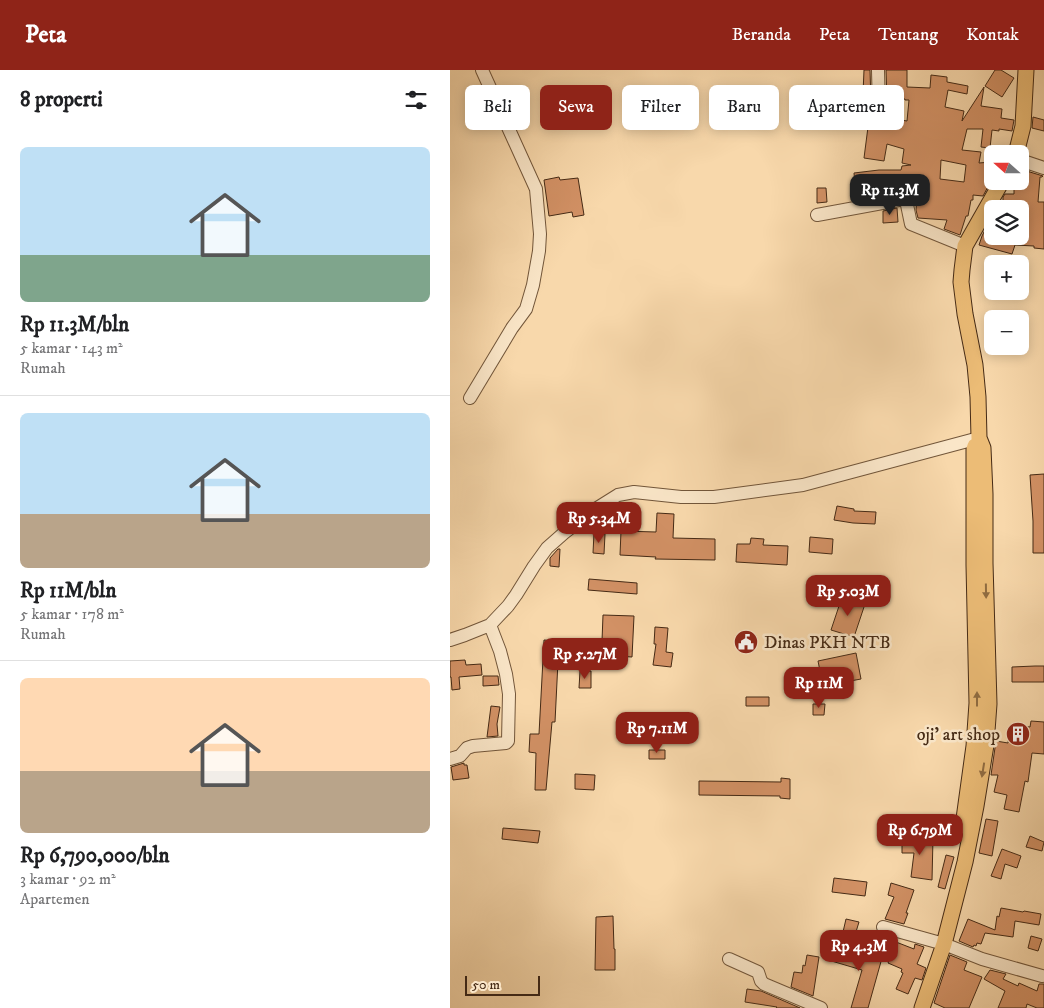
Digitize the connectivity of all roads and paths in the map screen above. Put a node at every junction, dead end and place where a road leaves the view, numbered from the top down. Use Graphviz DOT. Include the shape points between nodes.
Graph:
graph roads {
  1 [pos="482,70"];
  2 [pos="878,70"];
  3 [pos="1026,70"];
  4 [pos="878,85"];
  5 [pos="1018,145"];
  6 [pos="1029,163"];
  7 [pos="1044,168"];
  8 [pos="997,190"];
  9 [pos="817,215"];
  10 [pos="965,246"];
  11 [pos="470,398"];
  12 [pos="979,438"];
  13 [pos="490,625"];
  14 [pos="450,640"];
  15 [pos="450,759"];
  16 [pos="883,927"];
  17 [pos="944,944"];
  18 [pos="729,959"];
  19 [pos="1042,976"];
  20 [pos="821,1008"];
  21 [pos="922,1008"];
  1 -- 11 [label="street" via="536,189 540,234 526,309"];
  2 -- 4 [label="street"];
  3 -- 5 [label="main road" via="1023,126"];
  6 -- 7 [label="street"];
  8 -- 10 [label="main road"];
  9 -- 10 [label="street" via="904,199 911,224"];
  10 -- 12 [label="main road" via="962,282 975,365"];
  12 -- 13 [label="street" via="794,486 714,497 634,492 618,495 547,548 516,596"];
  12 -- 17 [label="main road" via="974,449 974,565 980,746 964,822 965,862"];
  13 -- 14 [label="street"];
  13 -- 15 [label="street" via="506,674 508,741 473,746"];
  16 -- 17 [label="street"];
  17 -- 19 [label="street"];
  17 -- 21 [label="main road"];
  18 -- 20 [label="street" via="758,972 764,984"];
}
